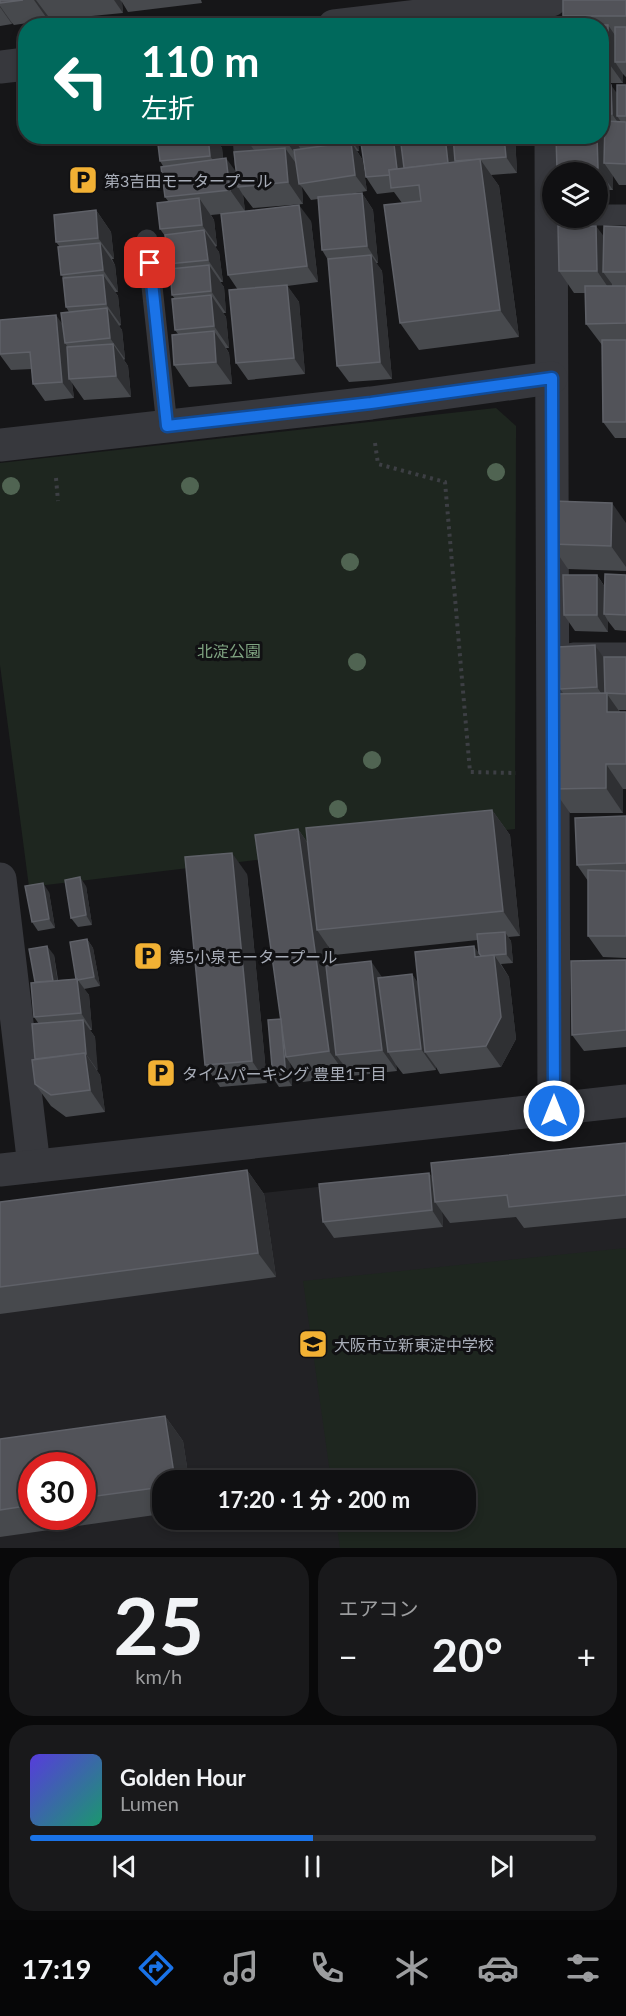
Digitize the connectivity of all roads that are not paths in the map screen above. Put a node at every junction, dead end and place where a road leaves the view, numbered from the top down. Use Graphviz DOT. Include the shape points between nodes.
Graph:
graph roads {
  1 [pos="551,0"];
  2 [pos="374,10"];
  3 [pos="354,18"];
  4 [pos="551,18"];
  5 [pos="18,65"];
  6 [pos="0,67"];
  7 [pos="244,144"];
  8 [pos="551,144"];
  9 [pos="551,162"];
  10 [pos="245,165"];
  11 [pos="626,214"];
  12 [pos="608,215"];
  13 [pos="551,228"];
  14 [pos="147,240"];
  15 [pos="552,378"];
  16 [pos="167,426"];
  17 [pos="0,446"];
  18 [pos="626,652"];
  19 [pos="552,654"];
  20 [pos="0,879"];
  21 [pos="626,1101"];
  22 [pos="554,1111"];
  23 [pos="34,1166"];
  24 [pos="0,1170"];
  1 -- 2 [label="street"];
  1 -- 4 [label="street"];
  2 -- 3 [label="street"];
  5 -- 6 [label="street"];
  7 -- 10 [label="lane"];
  8 -- 9 [label="street"];
  11 -- 12 [label="lane"];
  13 -- 15 [label="street"];
  14 -- 16 [label="lane"];
  15 -- 16 [label="street"];
  15 -- 19 [label="street"];
  16 -- 17 [label="street"];
  18 -- 19 [label="lane"];
  19 -- 22 [label="street"];
  20 -- 23 [label="street"];
  21 -- 22 [label="street"];
  22 -- 23 [label="street"];
  23 -- 24 [label="street"];
}
